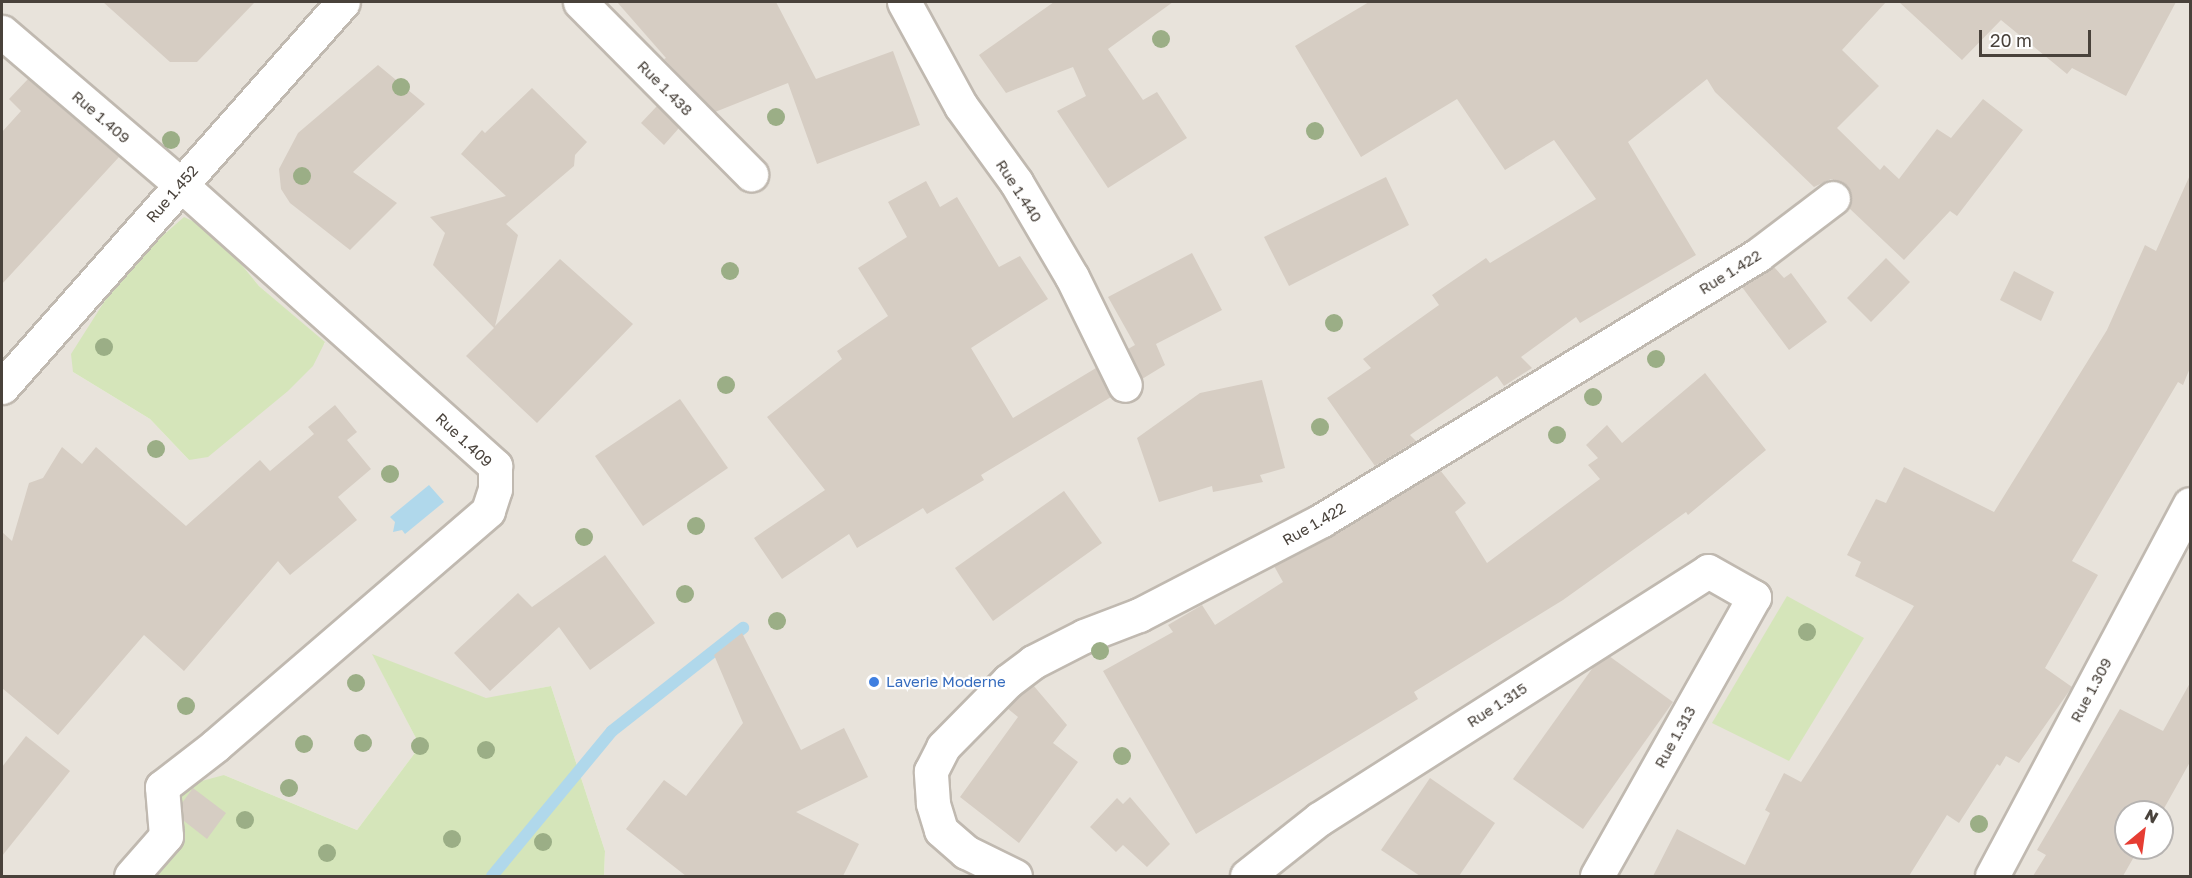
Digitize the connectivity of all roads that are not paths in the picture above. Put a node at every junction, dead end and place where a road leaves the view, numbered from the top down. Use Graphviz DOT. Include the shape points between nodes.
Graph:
graph roads {
  1 [pos="343,2"];
  2 [pos="580,2"];
  3 [pos="904,2"];
  4 [pos="2,32"];
  5 [pos="751,174"];
  6 [pos="180,184"];
  7 [pos="1833,198"];
  8 [pos="1125,385"];
  9 [pos="2,387"];
  10 [pos="2190,504"];
  11 [pos="1754,597"];
  12 [pos="131,876"];
  13 [pos="1015,876"];
  14 [pos="1247,876"];
  15 [pos="1597,876"];
  16 [pos="1992,876"];
  1 -- 6 [label="street, Rue 1.452"];
  2 -- 5 [label="street, Rue 1.438"];
  3 -- 8 [label="street, Rue 1.440" via="961,106 1016,182 1072,277"];
  4 -- 6 [label="street, Rue 1.409"];
  6 -- 9 [label="street, Rue 1.452"];
  6 -- 12 [label="street, Rue 1.409" via="495,466 495,489 489,511 162,787 166,836"];
  7 -- 13 [label="street, Rue 1.422" via="1758,255 1322,520 1150,610 1043,657 1008,681 943,747 931,771 933,803 941,830 966,852"];
  10 -- 16 [label="street, Rue 1.309"];
  11 -- 14 [label="street, Rue 1.315" via="1708,571 1319,819"];
  11 -- 15 [label="street, Rue 1.313"];
}
